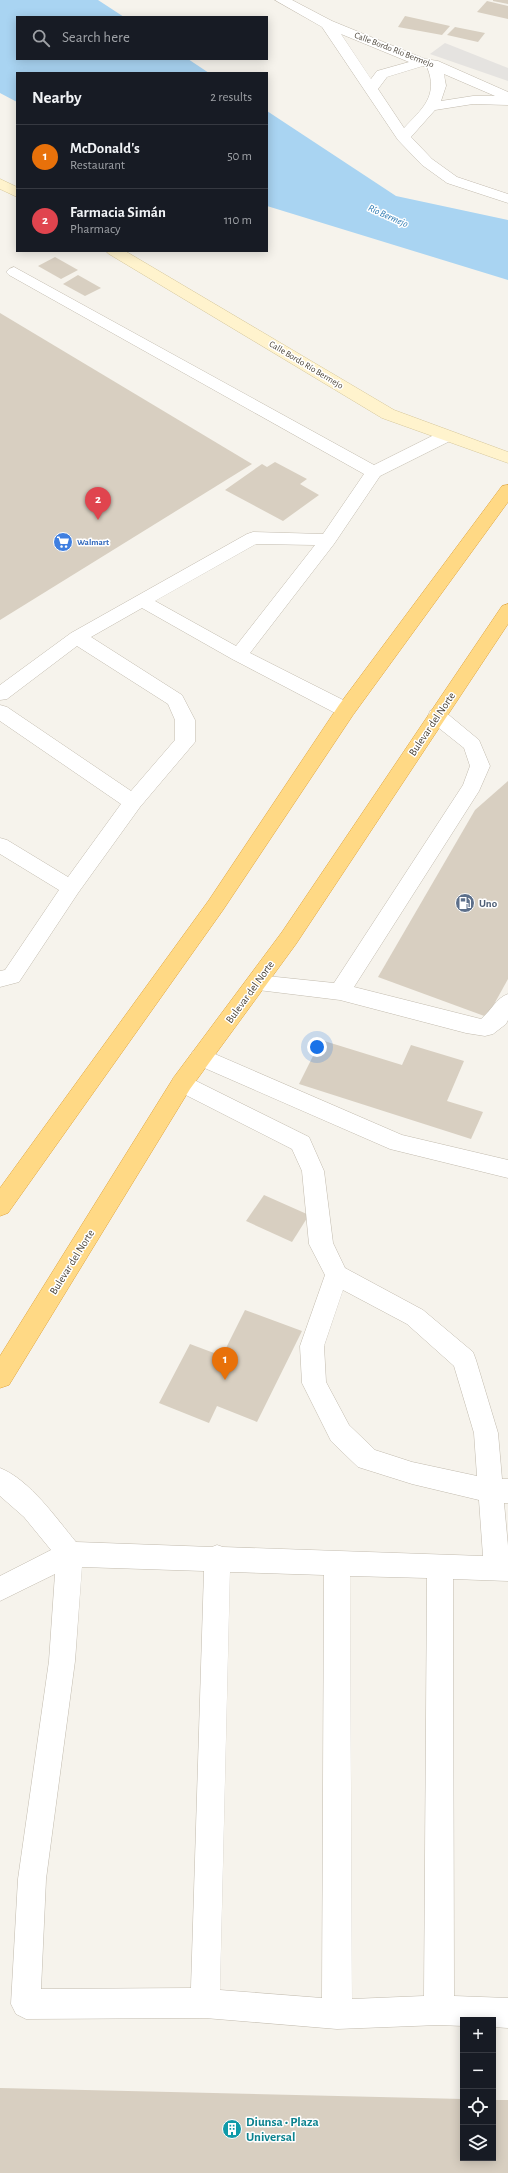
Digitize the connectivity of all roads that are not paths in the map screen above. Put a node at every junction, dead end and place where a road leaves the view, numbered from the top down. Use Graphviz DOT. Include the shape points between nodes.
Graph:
graph roads {
  1 [pos="282,0"];
  2 [pos="327,24"];
  3 [pos="427,63"];
  4 [pos="371,88"];
  5 [pos="508,97"];
  6 [pos="508,101"];
  7 [pos="430,107"];
  8 [pos="403,137"];
  9 [pos="0,183"];
  10 [pos="16,193"];
  11 [pos="508,199"];
  12 [pos="116,252"];
  13 [pos="14,272"];
  14 [pos="446,436"];
  15 [pos="508,458"];
  16 [pos="374,472"];
  17 [pos="508,490"];
  18 [pos="328,540"];
  19 [pos="142,601"];
  20 [pos="508,610"];
  21 [pos="77,637"];
  22 [pos="239,655"];
  23 [pos="0,694"];
  24 [pos="346,710"];
  25 [pos="0,712"];
  26 [pos="437,716"];
  27 [pos="133,802"];
  28 [pos="0,845"];
  29 [pos="71,888"];
  30 [pos="0,979"];
  31 [pos="257,983"];
  32 [pos="340,992"];
  33 [pos="508,1002"];
  34 [pos="201,1057"];
  35 [pos="182,1083"];
  36 [pos="508,1169"];
  37 [pos="0,1206"];
  38 [pos="337,1275"];
  39 [pos="0,1378"];
  40 [pos="0,1480"];
  41 [pos="499,1491"];
  42 [pos="70,1554"];
  43 [pos="217,1557"];
  44 [pos="337,1563"];
  45 [pos="440,1566"];
  46 [pos="502,1569"];
  47 [pos="0,1589"];
  48 [pos="205,2003"];
  49 [pos="440,2010"];
  50 [pos="508,2013"];
  51 [pos="337,2014"];
  1 -- 2 [label="street, Calle Bordo Río Bermejo"];
  2 -- 3 [label="street, Calle Bordo Río Bermejo"];
  2 -- 4 [label="street"];
  3 -- 4 [label="street" via="382,74"];
  3 -- 5 [label="street, Calle Bordo Río Bermejo"];
  3 -- 7 [label="street" via="439,75 441,86 438,97"];
  4 -- 8 [label="street"];
  6 -- 7 [label="street" via="473,100"];
  7 -- 8 [label="street"];
  8 -- 11 [label="street" via="427,162 452,180"];
  9 -- 10 [label="main road"];
  12 -- 14 [label="main road, Calle Bordo Río Bermejo" via="388,414"];
  13 -- 16 [label="street"];
  14 -- 15 [label="main road, Calle Bordo Río Bermejo"];
  14 -- 16 [label="street"];
  16 -- 18 [label="street"];
  17 -- 24 [label="highway"];
  18 -- 19 [label="street" via="254,538"];
  18 -- 22 [label="street"];
  19 -- 21 [label="street"];
  19 -- 22 [label="street"];
  20 -- 26 [label="highway, Bulevar del Norte"];
  21 -- 23 [label="street"];
  21 -- 27 [label="street" via="175,700 185,720 185,742"];
  22 -- 24 [label="street"];
  24 -- 37 [label="highway" via="216,905"];
  25 -- 27 [label="street"];
  26 -- 31 [label="highway, Bulevar del Norte"];
  26 -- 32 [label="street" via="472,744 480,766 472,786"];
  27 -- 29 [label="street"];
  28 -- 29 [label="street"];
  29 -- 30 [label="street" via="12,976"];
  31 -- 32 [label="street"];
  31 -- 34 [label="highway, Bulevar del Norte"];
  32 -- 33 [label="street" via="485,1028 498,1018"];
  34 -- 35 [label="highway, Bulevar del Norte"];
  34 -- 36 [label="street" via="398,1144"];
  35 -- 38 [label="street" via="301,1144 313,1171 321,1244"];
  35 -- 39 [label="highway, Bulevar del Norte"];
  38 -- 41 [label="street" via="415,1317 464,1360 486,1433"];
  38 -- 41 [label="street" via="312,1346 314,1383 340,1433 367,1459 412,1473"];
  40 -- 42 [label="street" via="33,1509"];
  41 -- 46 [label="street"];
  42 -- 43 [label="street"];
  42 -- 47 [label="street"];
  42 -- 48 [label="street" via="62,1661 32,1879 26,2004"];
  43 -- 44 [label="street"];
  43 -- 48 [label="street"];
  44 -- 45 [label="street"];
  44 -- 51 [label="street"];
  45 -- 46 [label="street"];
  45 -- 49 [label="street"];
  48 -- 51 [label="street"];
  49 -- 50 [label="street"];
  49 -- 51 [label="street"];
}
